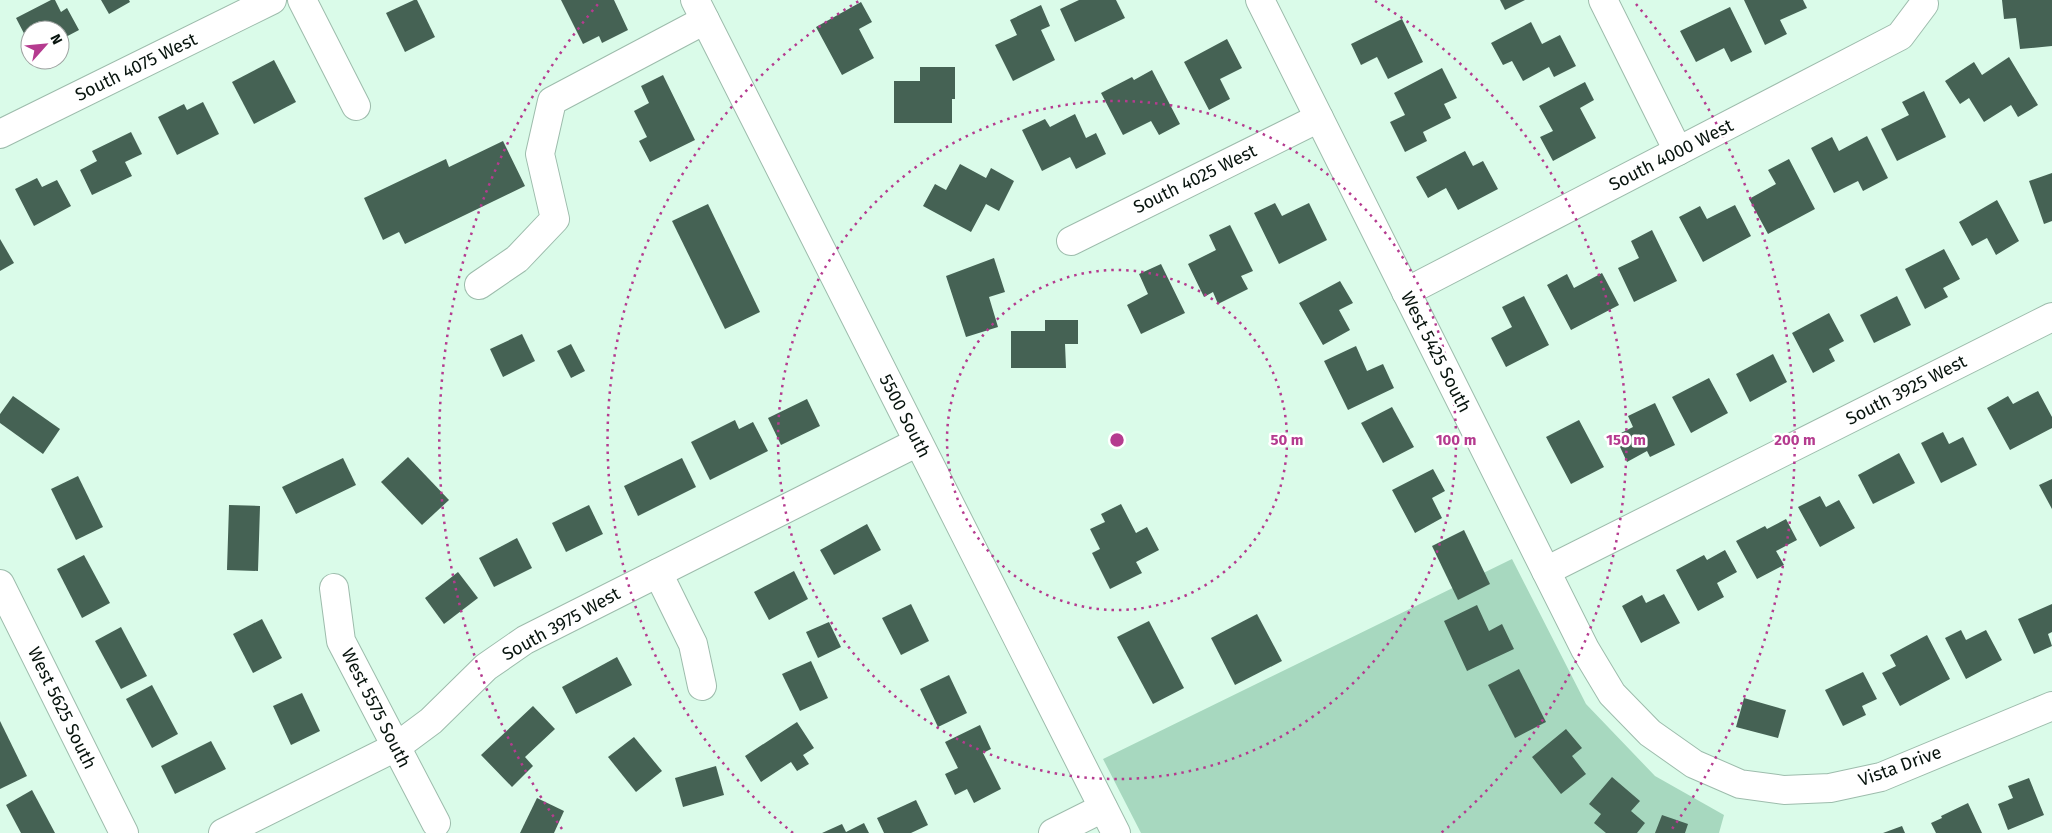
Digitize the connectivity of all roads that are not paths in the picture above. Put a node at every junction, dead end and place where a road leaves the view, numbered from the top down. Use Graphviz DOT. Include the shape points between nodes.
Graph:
graph roads {
  1 [pos="272,0"];
  2 [pos="302,0"];
  3 [pos="1260,0"];
  4 [pos="1603,0"];
  5 [pos="1924,4"];
  6 [pos="700,10"];
  7 [pos="356,106"];
  8 [pos="1319,118"];
  9 [pos="0,133"];
  10 [pos="1678,151"];
  11 [pos="1071,241"];
  12 [pos="479,285"];
  13 [pos="1406,292"];
  14 [pos="2052,317"];
  15 [pos="918,442"];
  16 [pos="1546,571"];
  17 [pos="658,573"];
  18 [pos="0,584"];
  19 [pos="334,588"];
  20 [pos="702,686"];
  21 [pos="2052,706"];
  22 [pos="396,747"];
  23 [pos="1740,784"];
  24 [pos="1103,808"];
  25 [pos="436,823"];
  26 [pos="124,833"];
  27 [pos="222,833"];
  28 [pos="1053,833"];
  29 [pos="1116,833"];
  1 -- 9 [label="street, South 4075 West"];
  2 -- 7 [label="street"];
  3 -- 8 [label="street, West 5425 South"];
  4 -- 10 [label="street"];
  5 -- 10 [label="street, South 4000 West" via="1900,36"];
  6 -- 12 [label="street" via="552,101 540,154 555,219 517,259"];
  6 -- 15 [label="street, 5500 South"];
  8 -- 11 [label="street, South 4025 West"];
  8 -- 13 [label="street, West 5425 South"];
  10 -- 13 [label="street, South 4000 West"];
  13 -- 16 [label="street, West 5425 South"];
  14 -- 16 [label="street, South 3925 West"];
  15 -- 17 [label="street, South 3975 West"];
  15 -- 24 [label="street, 5500 South"];
  16 -- 23 [label="street, West 5425 South" via="1585,649 1612,694 1650,733 1694,764"];
  17 -- 20 [label="street" via="693,644"];
  17 -- 22 [label="street, South 3975 West" via="525,640 486,667 431,721"];
  18 -- 26 [label="street, West 5625 South"];
  19 -- 22 [label="street, West 5575 South" via="341,641"];
  21 -- 23 [label="street, Vista Drive" via="1881,777 1830,788 1784,790"];
  22 -- 25 [label="street, West 5575 South"];
  22 -- 27 [label="street, South 3975 West"];
  24 -- 28 [label="street"];
  24 -- 29 [label="street, 5500 South"];
}
